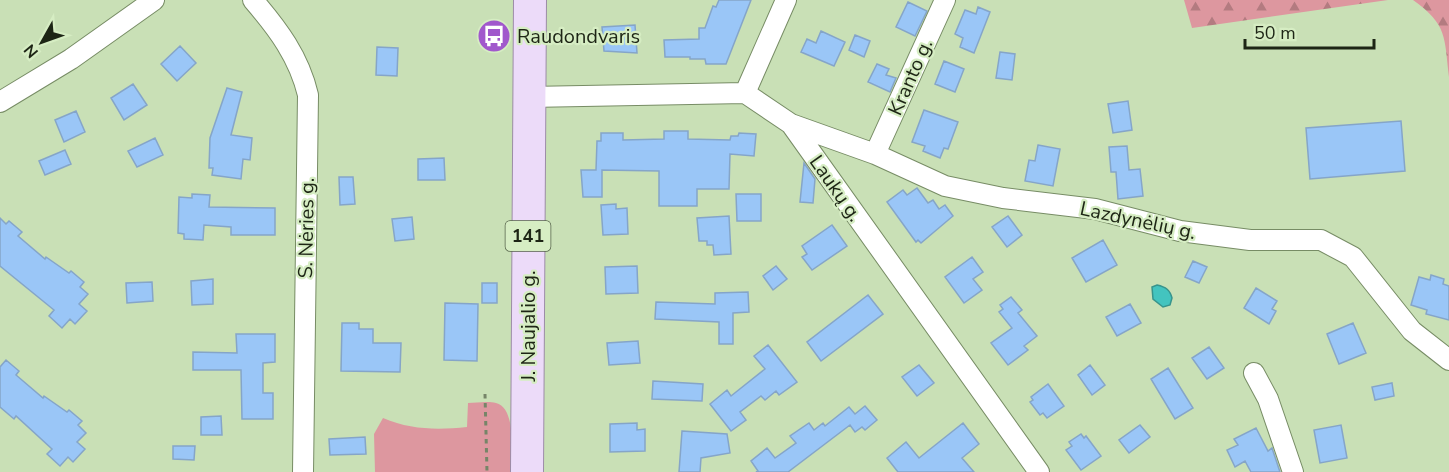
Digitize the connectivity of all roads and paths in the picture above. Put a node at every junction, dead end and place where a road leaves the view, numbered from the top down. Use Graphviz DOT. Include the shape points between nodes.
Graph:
graph roads {
  1 [pos="154,0"];
  2 [pos="253,0"];
  3 [pos="530,0"];
  4 [pos="786,0"];
  5 [pos="945,0"];
  6 [pos="746,93"];
  7 [pos="529,97"];
  8 [pos="0,102"];
  9 [pos="791,124"];
  10 [pos="875,154"];
  11 [pos="1449,360"];
  12 [pos="1254,373"];
  13 [pos="485,394"];
  14 [pos="303,472"];
  15 [pos="487,472"];
  16 [pos="527,472"];
  17 [pos="1039,472"];
  18 [pos="1293,472"];
  1 -- 8 [label="street" via="62,65"];
  2 -- 14 [label="street, S. Nėries g." via="290,48 308,95"];
  3 -- 7 [label="main road, J. Naujalio g. / 141"];
  4 -- 6 [label="street"];
  5 -- 10 [label="street, Kranto g."];
  6 -- 7 [label="street"];
  6 -- 9 [label="street, Laukų g."];
  7 -- 16 [label="main road, J. Naujalio g. / 141"];
  9 -- 10 [label="street, Lazdynėlių g."];
  9 -- 17 [label="street, Laukų g."];
  10 -- 11 [label="street, Lazdynėlių g." via="945,186 1003,198 1095,209 1179,231 1250,240 1321,240 1353,257 1412,331"];
  12 -- 18 [label="street" via="1268,399"];
  13 -- 15 [label="path"];
}
